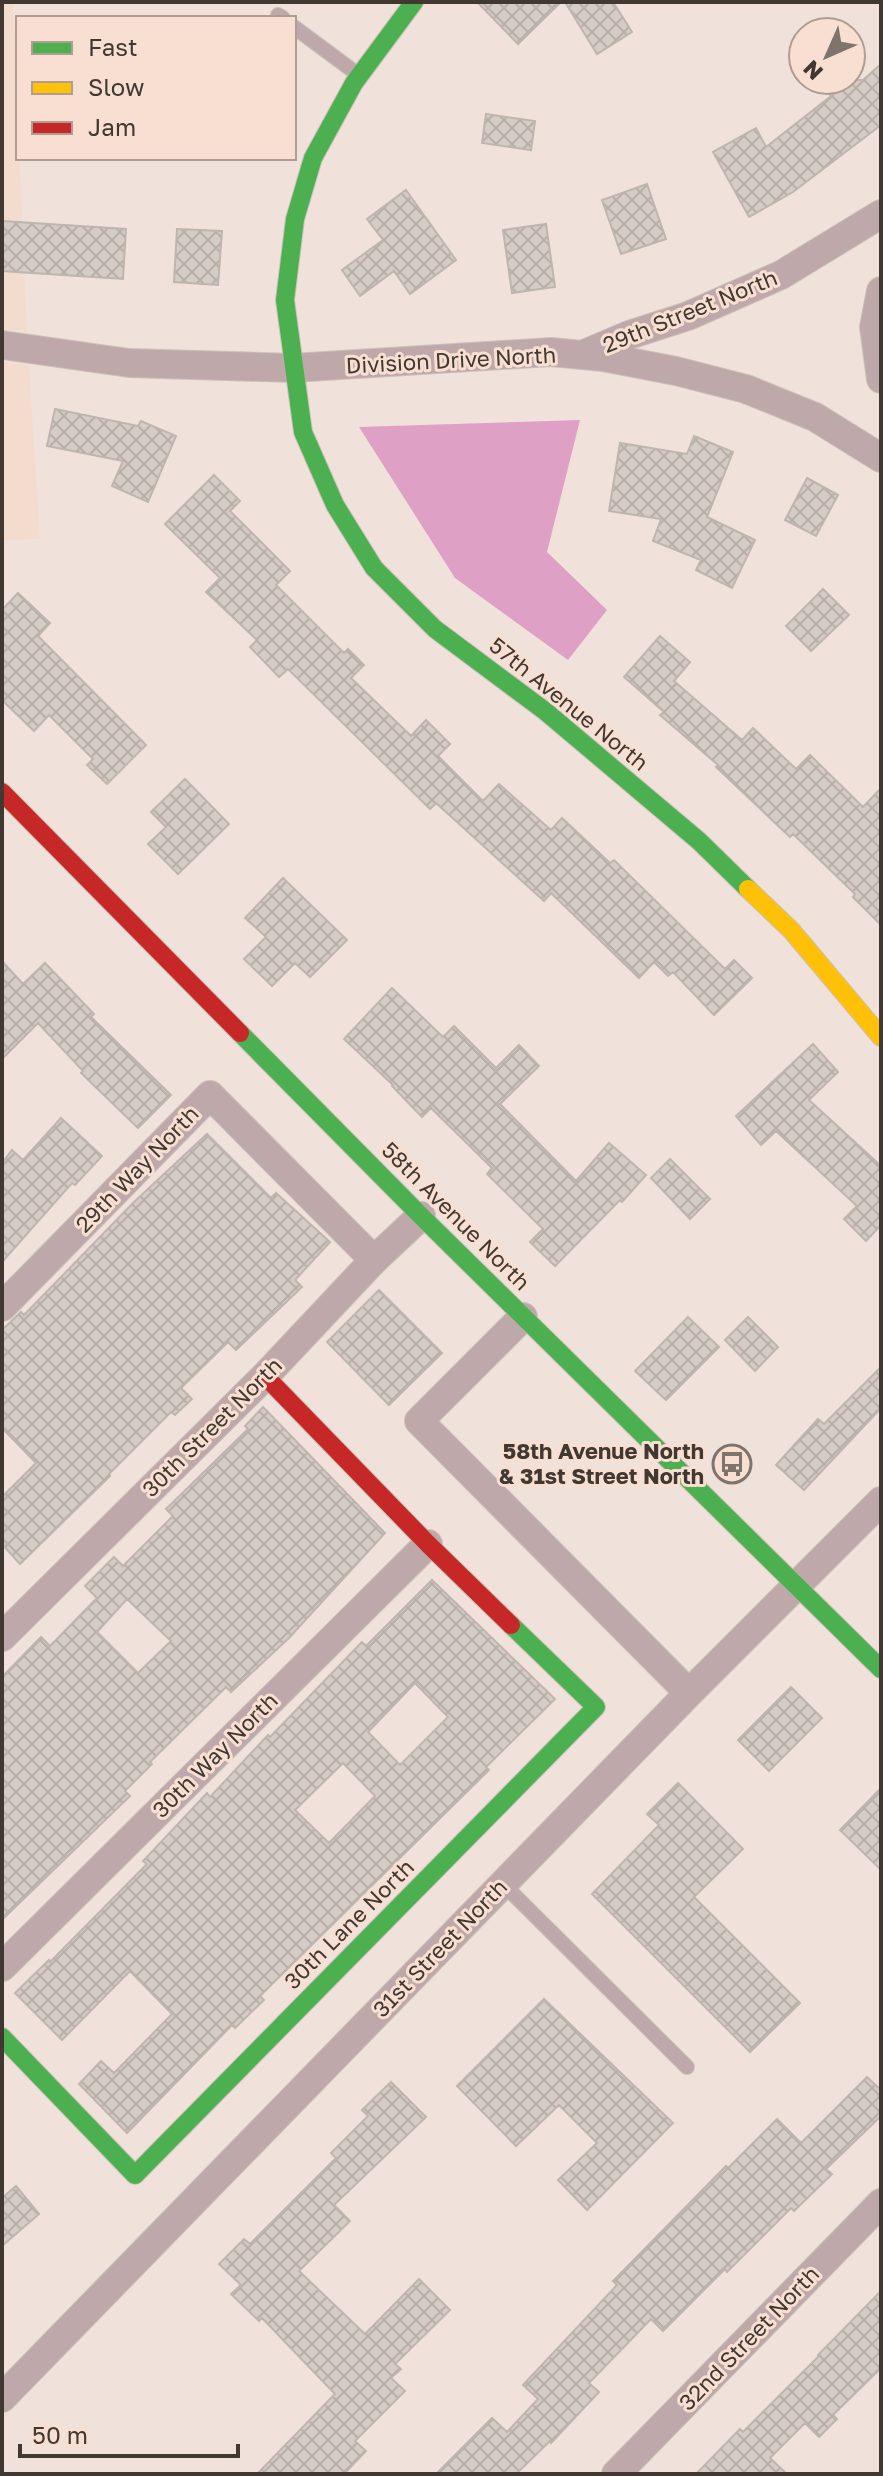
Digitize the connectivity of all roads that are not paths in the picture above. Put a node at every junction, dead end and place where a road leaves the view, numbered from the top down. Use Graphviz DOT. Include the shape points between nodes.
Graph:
graph roads {
  1 [pos="414,2"];
  2 [pos="296,29"];
  3 [pos="359,76"];
  4 [pos="881,214"];
  5 [pos="881,291"];
  6 [pos="2,345"];
  7 [pos="581,355"];
  8 [pos="293,368"];
  9 [pos="881,379"];
  10 [pos="881,458"];
  11 [pos="2,792"];
  12 [pos="881,1037"];
  13 [pos="421,1216"];
  14 [pos="374,1260"];
  15 [pos="2,1307"];
  16 [pos="523,1317"];
  17 [pos="265,1376"];
  18 [pos="881,1501"];
  19 [pos="428,1544"];
  20 [pos="797,1585"];
  21 [pos="2,1637"];
  22 [pos="881,1669"];
  23 [pos="689,1693"];
  24 [pos="503,1884"];
  25 [pos="2,1967"];
  26 [pos="2,2037"];
  27 [pos="687,2067"];
  28 [pos="881,2203"];
  29 [pos="2,2398"];
  30 [pos="616,2474"];
  1 -- 3 [label="street, 57th Avenue North"];
  2 -- 3 [label="lane"];
  3 -- 8 [label="street, 57th Avenue North" via="313,158 295,219 285,300"];
  4 -- 7 [label="street, 29th Street North" via="781,275"];
  5 -- 9 [label="street" via="874,327"];
  6 -- 8 [label="street, Division Drive North" via="129,363"];
  7 -- 8 [label="street, Division Drive North" via="551,352"];
  7 -- 10 [label="street, Division Drive North" via="746,389 815,417"];
  8 -- 12 [label="street, 57th Avenue North" via="303,432 335,505 374,568 435,629 545,711 699,841 791,930"];
  11 -- 13 [label="street, 58th Avenue North"];
  13 -- 14 [label="street, 30th Street North"];
  13 -- 16 [label="street, 58th Avenue North"];
  14 -- 15 [label="street, 29th Way North" via="210,1095"];
  14 -- 17 [label="street, 30th Street North"];
  16 -- 20 [label="street, 58th Avenue North"];
  16 -- 23 [label="street" via="419,1421"];
  17 -- 19 [label="street"];
  17 -- 21 [label="street, 30th Street North"];
  18 -- 20 [label="street, 31st Street North"];
  19 -- 25 [label="street, 30th Way North"];
  19 -- 26 [label="street, 30th Lane North" via="596,1707 135,2175"];
  20 -- 22 [label="street, 58th Avenue North"];
  20 -- 23 [label="street, 31st Street North"];
  23 -- 24 [label="street, 31st Street North"];
  24 -- 27 [label="lane"];
  24 -- 29 [label="street, 31st Street North"];
  28 -- 30 [label="street, 32nd Street North"];
}
